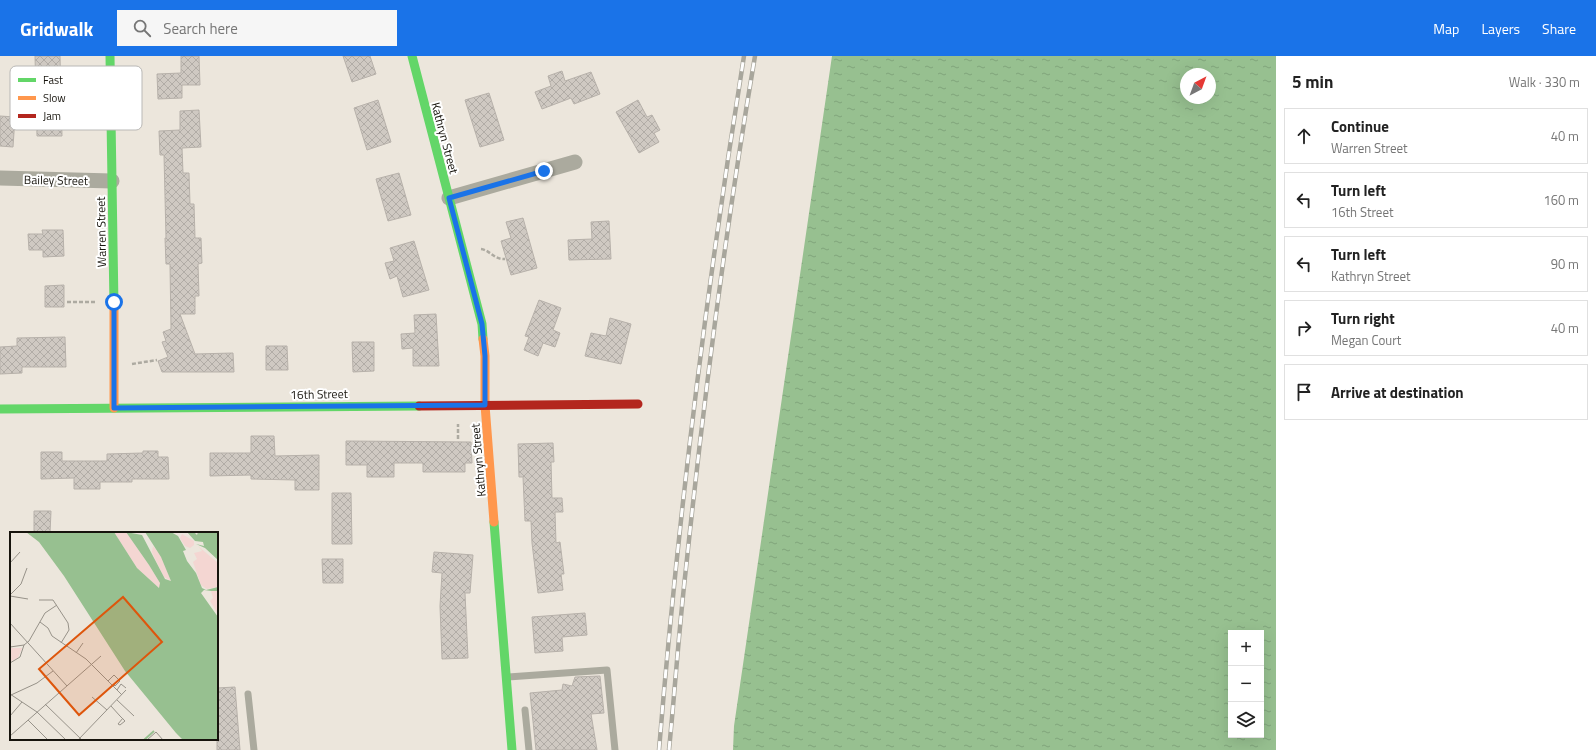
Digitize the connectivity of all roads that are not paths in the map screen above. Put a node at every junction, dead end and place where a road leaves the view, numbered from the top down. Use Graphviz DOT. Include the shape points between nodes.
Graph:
graph roads {
  1 [pos="110,56"];
  2 [pos="412,56"];
  3 [pos="110,66"];
  4 [pos="111,130"];
  5 [pos="575,162"];
  6 [pos="0,178"];
  7 [pos="112,181"];
  8 [pos="449,198"];
  9 [pos="638,404"];
  10 [pos="485,405"];
  11 [pos="114,408"];
  12 [pos="0,409"];
  13 [pos="506,677"];
  14 [pos="248,694"];
  15 [pos="525,710"];
  16 [pos="254,750"];
  17 [pos="512,750"];
  18 [pos="529,750"];
  19 [pos="615,750"];
  1 -- 3 [label="street, Warren Street"];
  2 -- 8 [label="street, Kathryn Street"];
  4 -- 7 [label="street, Warren Street"];
  5 -- 8 [label="street"];
  6 -- 7 [label="street, Bailey Street"];
  7 -- 11 [label="street, Warren Street"];
  8 -- 10 [label="street, Kathryn Street" via="482,324"];
  9 -- 10 [label="street, 16th Street"];
  10 -- 11 [label="street, 16th Street"];
  10 -- 13 [label="street, Kathryn Street"];
  11 -- 12 [label="street, 16th Street"];
  13 -- 17 [label="street, Kathryn Street"];
  13 -- 19 [label="lane" via="607,670"];
  14 -- 16 [label="lane"];
  15 -- 18 [label="lane"];
}
